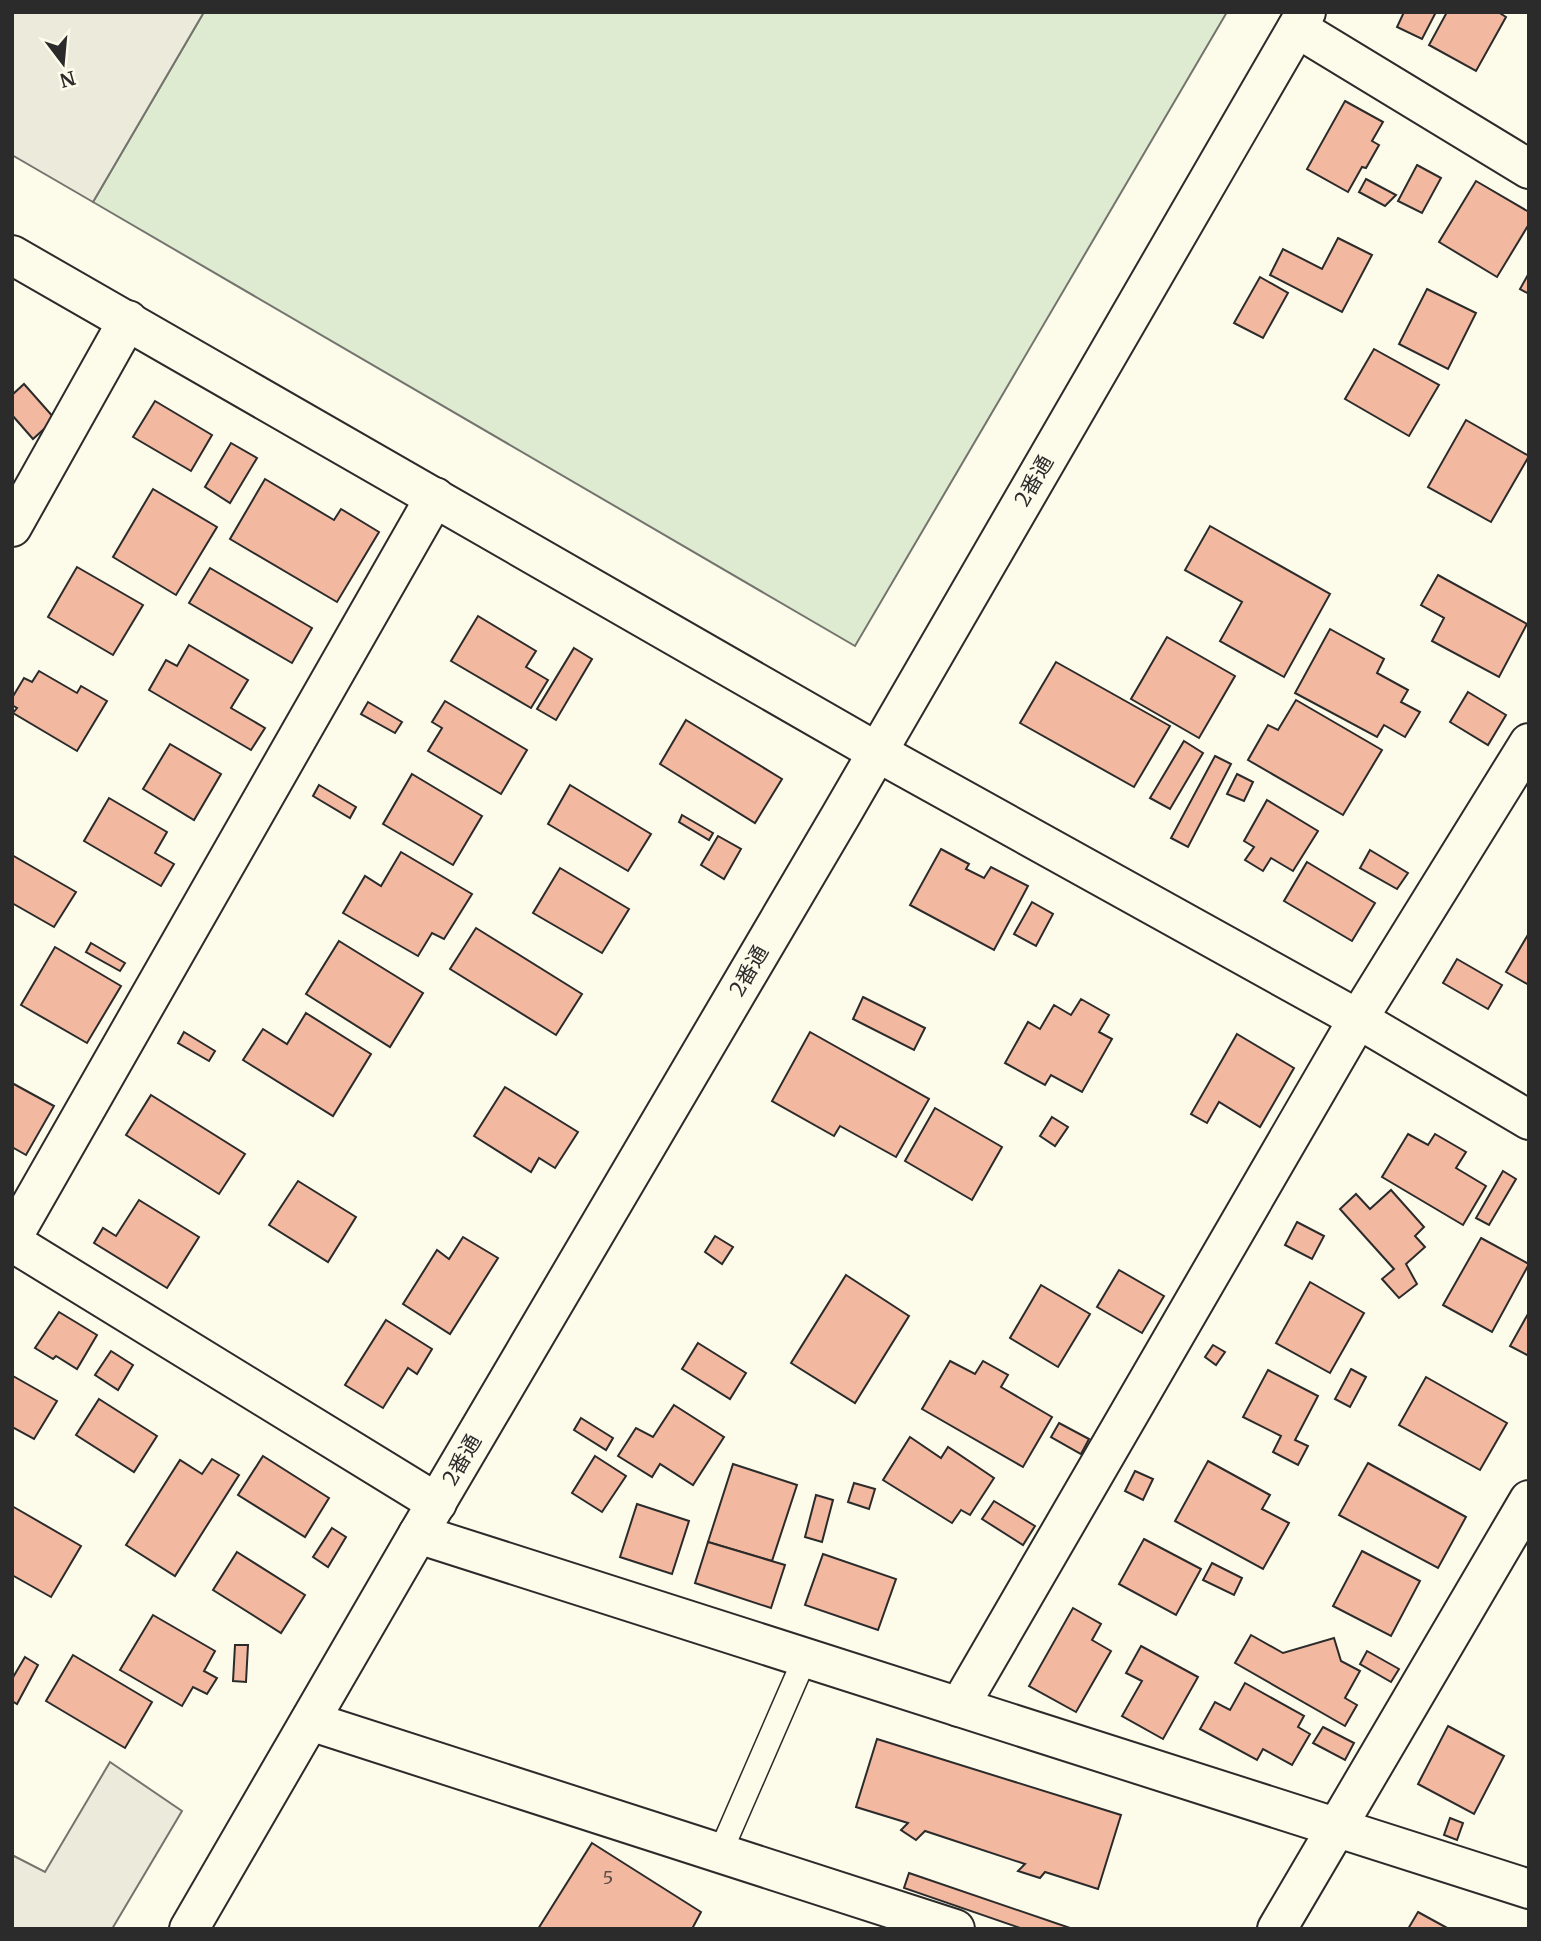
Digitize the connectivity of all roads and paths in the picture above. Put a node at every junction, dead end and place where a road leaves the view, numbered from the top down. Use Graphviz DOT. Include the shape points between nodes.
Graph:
graph roads {
  1 [pos="1302,20"];
  2 [pos="1529,169"];
  3 [pos="12,255"];
  4 [pos="128,320"];
  5 [pos="436,498"];
  6 [pos="12,527"];
  7 [pos="1529,743"];
  8 [pos="877,752"];
  9 [pos="1358,1019"];
  10 [pos="1529,1120"];
  11 [pos="12,1240"];
  12 [pos="1529,1500"];
  13 [pos="428,1518"];
  14 [pos="805,1658"];
  15 [pos="959,1707"];
  16 [pos="310,1721"];
  17 [pos="1336,1828"];
  18 [pos="720,1853"];
  19 [pos="1529,1889"];
  20 [pos="189,1929"];
  21 [pos="955,1929"];
  22 [pos="1278,1929"];
  1 -- 2 [label="street"];
  1 -- 8 [label="street, 2番通"];
  3 -- 4 [label="street"];
  4 -- 5 [label="street"];
  4 -- 6 [label="street"];
  5 -- 8 [label="street"];
  5 -- 11 [label="street"];
  7 -- 9 [label="street"];
  8 -- 9 [label="street"];
  8 -- 13 [label="street, 2番通"];
  9 -- 10 [label="street"];
  9 -- 15 [label="street"];
  11 -- 13 [label="street"];
  12 -- 17 [label="street"];
  13 -- 14 [label="street"];
  13 -- 16 [label="street, 2番通"];
  14 -- 15 [label="street"];
  14 -- 18 [label="lane"];
  15 -- 17 [label="street"];
  16 -- 18 [label="street"];
  16 -- 20 [label="street, 2番通"];
  17 -- 19 [label="street"];
  17 -- 22 [label="street"];
  18 -- 21 [label="street"];
}
